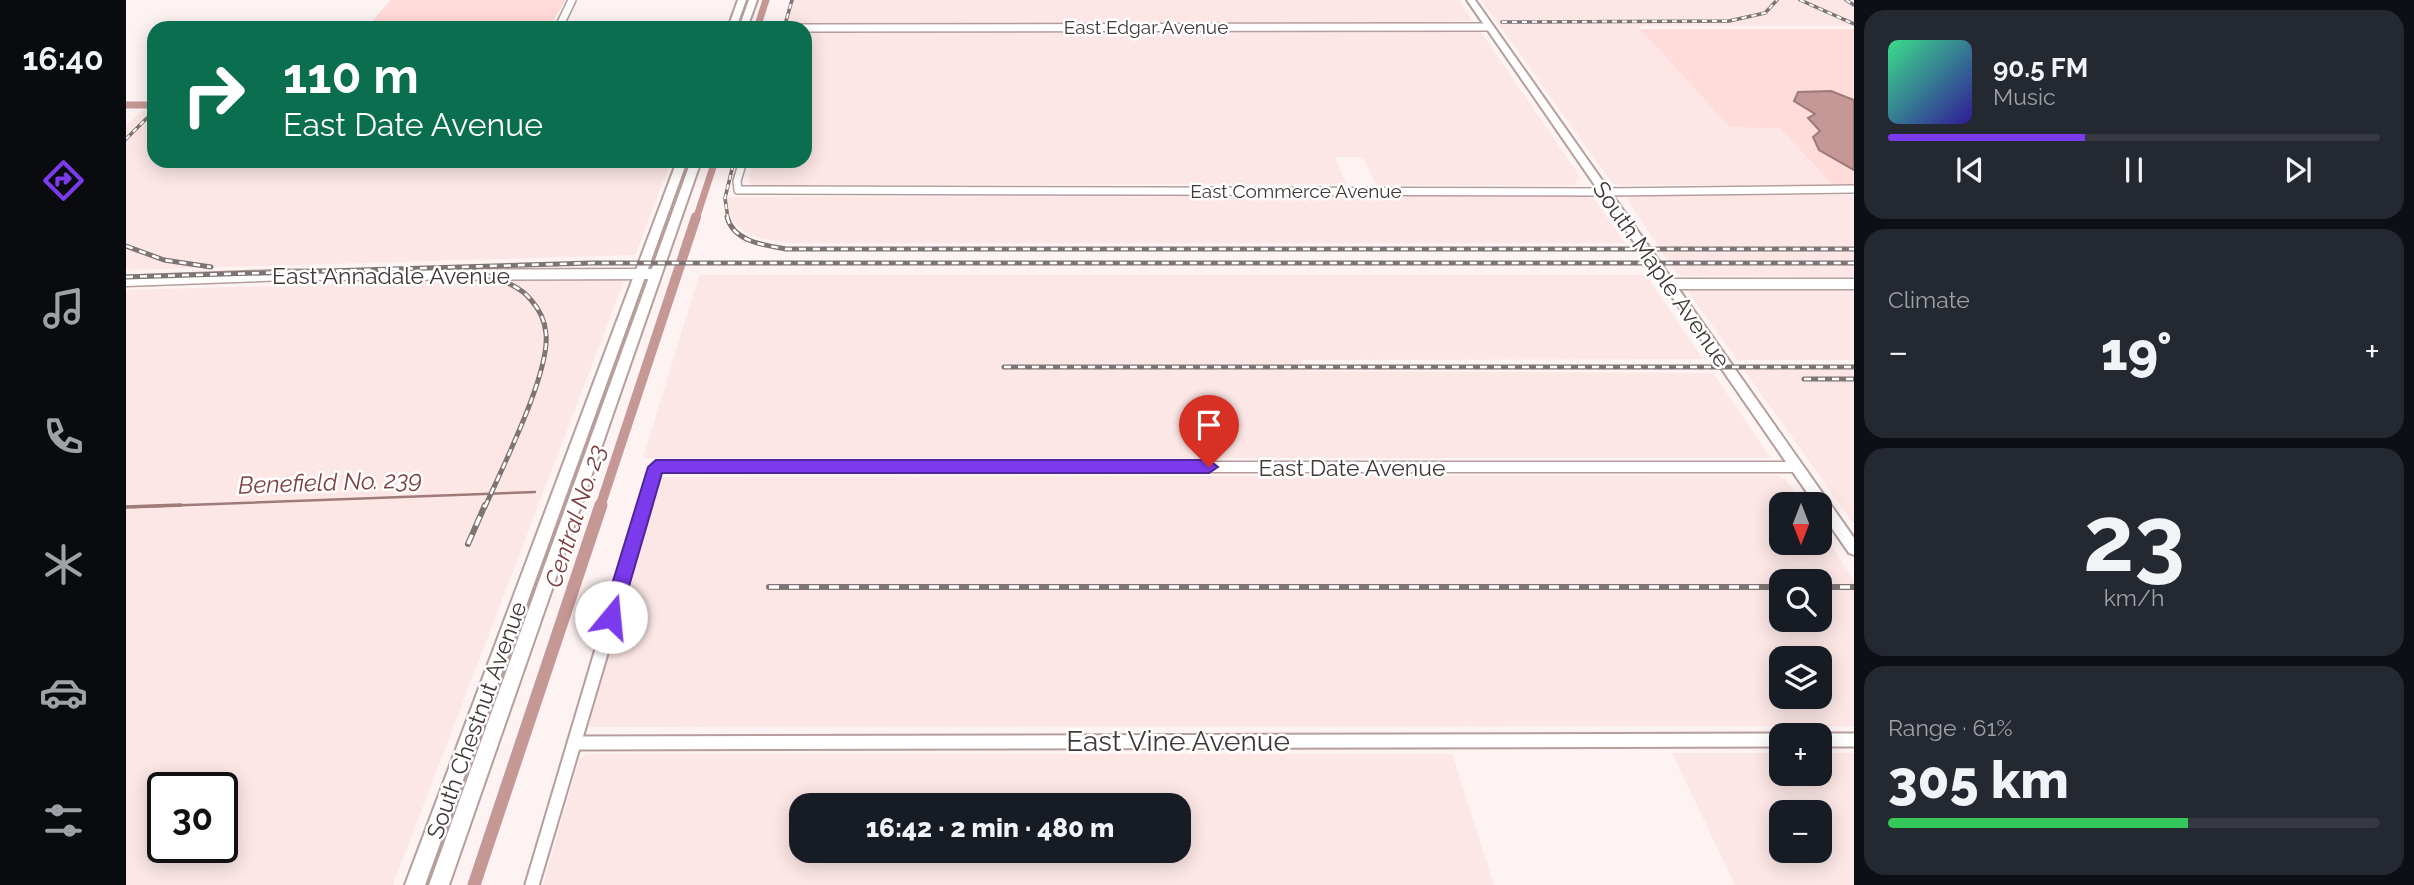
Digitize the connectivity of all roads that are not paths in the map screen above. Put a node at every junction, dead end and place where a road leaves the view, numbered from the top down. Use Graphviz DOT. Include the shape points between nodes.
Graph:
graph roads {
  1 [pos="572,0"];
  2 [pos="742,0"];
  3 [pos="753,0"];
  4 [pos="1471,0"];
  5 [pos="561,21"];
  6 [pos="734,21"];
  7 [pos="745,21"];
  8 [pos="812,27"];
  9 [pos="1489,27"];
  10 [pos="680,168"];
  11 [pos="693,168"];
  12 [pos="741,168"];
  13 [pos="1854,189"];
  14 [pos="1605,192"];
  15 [pos="648,274"];
  16 [pos="126,281"];
  17 [pos="1670,284"];
  18 [pos="1854,284"];
  19 [pos="1797,467"];
  20 [pos="1854,549"];
  21 [pos="1769,740"];
  22 [pos="1832,740"];
  23 [pos="1854,740"];
  24 [pos="575,743"];
  25 [pos="415,885"];
  26 [pos="439,885"];
  27 [pos="532,885"];
  1 -- 5 [label="street"];
  2 -- 6 [label="main road"];
  3 -- 7 [label="main road"];
  4 -- 9 [label="street, South Maple Avenue"];
  8 -- 9 [label="street, East Edgar Avenue"];
  9 -- 14 [label="street, South Maple Avenue"];
  10 -- 15 [label="main road, South Chestnut Avenue"];
  11 -- 15 [label="main road"];
  12 -- 14 [label="street, East Commerce Avenue" via="738,190"];
  13 -- 14 [label="street, East Commerce Avenue"];
  14 -- 17 [label="street, South Maple Avenue"];
  15 -- 16 [label="street, East Annadale Avenue" via="286,275"];
  15 -- 25 [label="main road, South Chestnut Avenue"];
  15 -- 26 [label="main road"];
  17 -- 18 [label="street"];
  17 -- 19 [label="street, South Maple Avenue"];
  19 -- 20 [label="street, South Maple Avenue"];
  19 -- 24 [label="street, East Date Avenue" via="656,467"];
  21 -- 24 [label="street, East Vine Avenue"];
  22 -- 23 [label="street"];
  24 -- 27 [label="street"];
}
